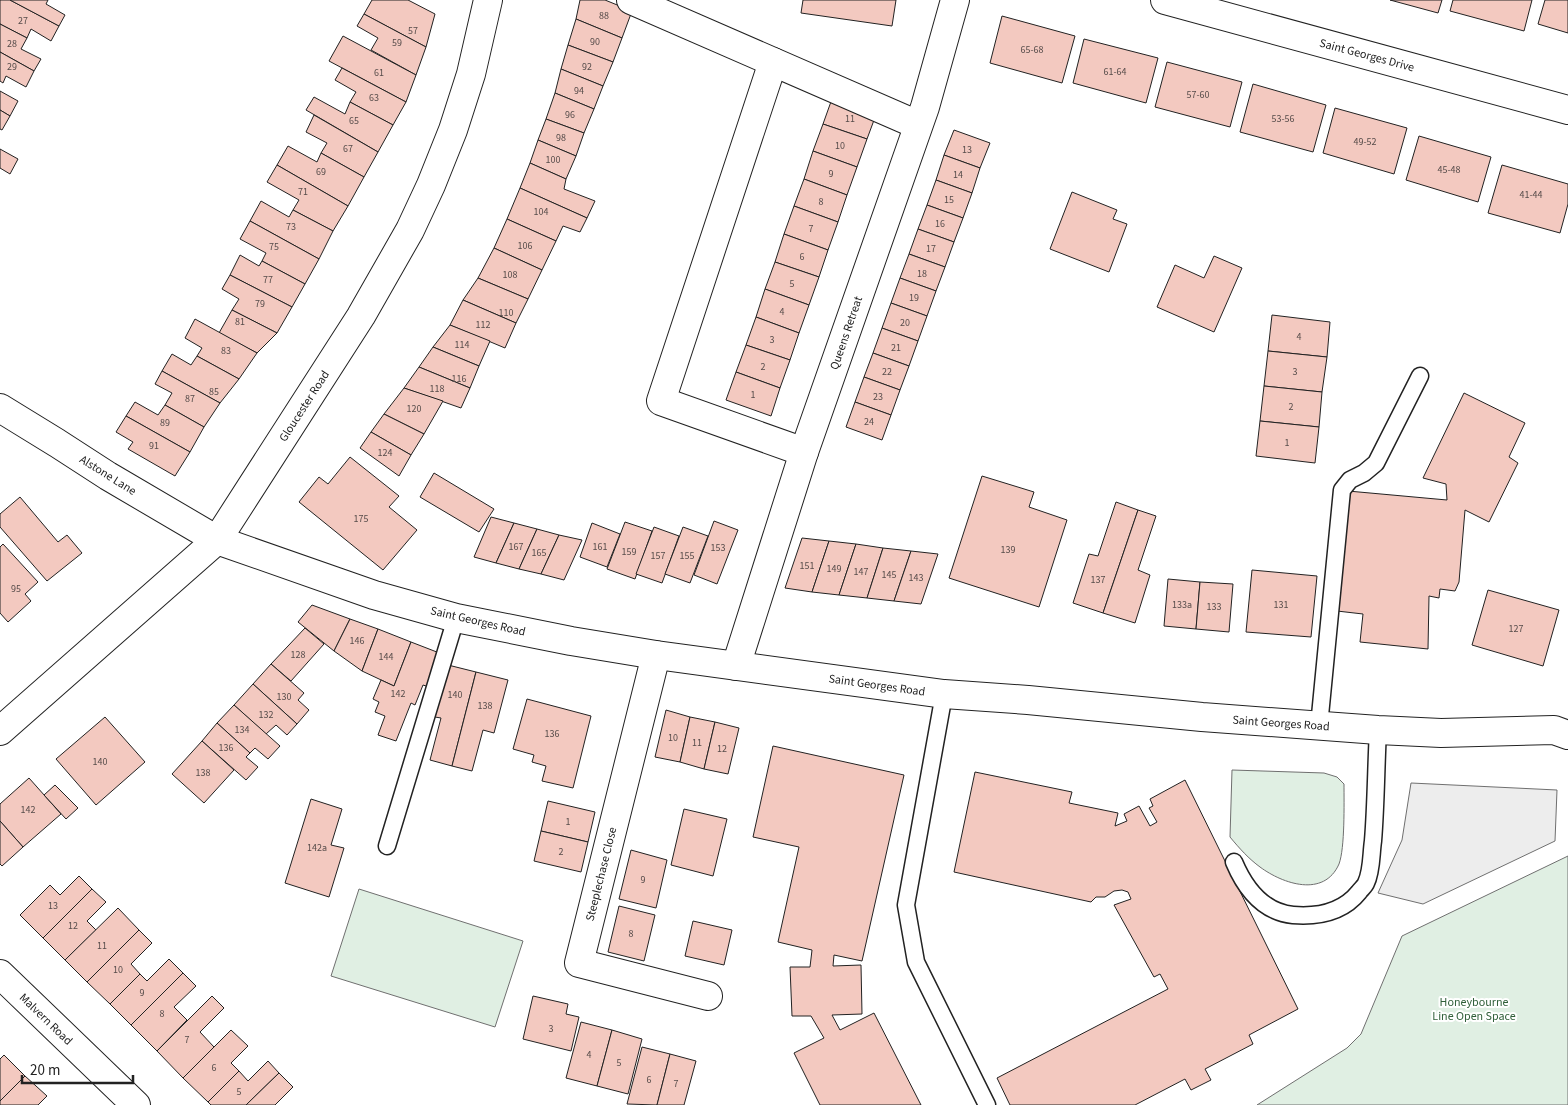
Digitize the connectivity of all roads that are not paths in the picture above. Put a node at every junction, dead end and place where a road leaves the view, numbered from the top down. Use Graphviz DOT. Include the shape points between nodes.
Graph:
graph roads {
  1 [pos="488,0"];
  2 [pos="631,0"];
  3 [pos="955,0"];
  4 [pos="1165,0"];
  5 [pos="773,62"];
  6 [pos="1568,110"];
  7 [pos="918,125"];
  8 [pos="1420,376"];
  9 [pos="2,412"];
  10 [pos="804,452"];
  11 [pos="217,540"];
  12 [pos="456,618"];
  13 [pos="656,655"];
  14 [pos="736,666"];
  15 [pos="944,694"];
  16 [pos="1319,726"];
  17 [pos="1378,730"];
  18 [pos="1563,730"];
  19 [pos="0,731"];
  20 [pos="387,846"];
  21 [pos="1234,862"];
  22 [pos="0,974"];
  23 [pos="708,996"];
  24 [pos="136,1105"];
  25 [pos="987,1105"];
  1 -- 11 [label="street, Gloucester Road" via="471,74 453,130 410,230 362,316"];
  2 -- 5 [label="street"];
  3 -- 7 [label="street, Queens Retreat"];
  4 -- 6 [label="street, Saint Georges Drive"];
  5 -- 7 [label="street"];
  5 -- 10 [label="street" via="661,401"];
  7 -- 10 [label="street, Queens Retreat"];
  8 -- 16 [label="lane" via="1376,463 1350,480 1342,490"];
  9 -- 11 [label="street, Alstone Lane"];
  10 -- 14 [label="street, Queens Retreat"];
  11 -- 12 [label="street, Saint Georges Road" via="374,595"];
  11 -- 19 [label="street, Gloucester Road"];
  12 -- 13 [label="street, Saint Georges Road"];
  12 -- 20 [label="lane"];
  13 -- 14 [label="street, Saint Georges Road"];
  13 -- 23 [label="street, Steeplechase Close" via="579,963"];
  14 -- 15 [label="street, Saint Georges Road"];
  15 -- 16 [label="street, Saint Georges Road"];
  15 -- 25 [label="lane" via="906,905 916,962"];
  16 -- 17 [label="street, Saint Georges Road"];
  17 -- 18 [label="street, Saint Georges Road" via="1441,733"];
  17 -- 21 [label="lane" via="1371,860 1366,883 1355,896 1327,913 1308,916 1288,914 1254,896 1241,880"];
  22 -- 24 [label="street, Malvern Road"];
}
